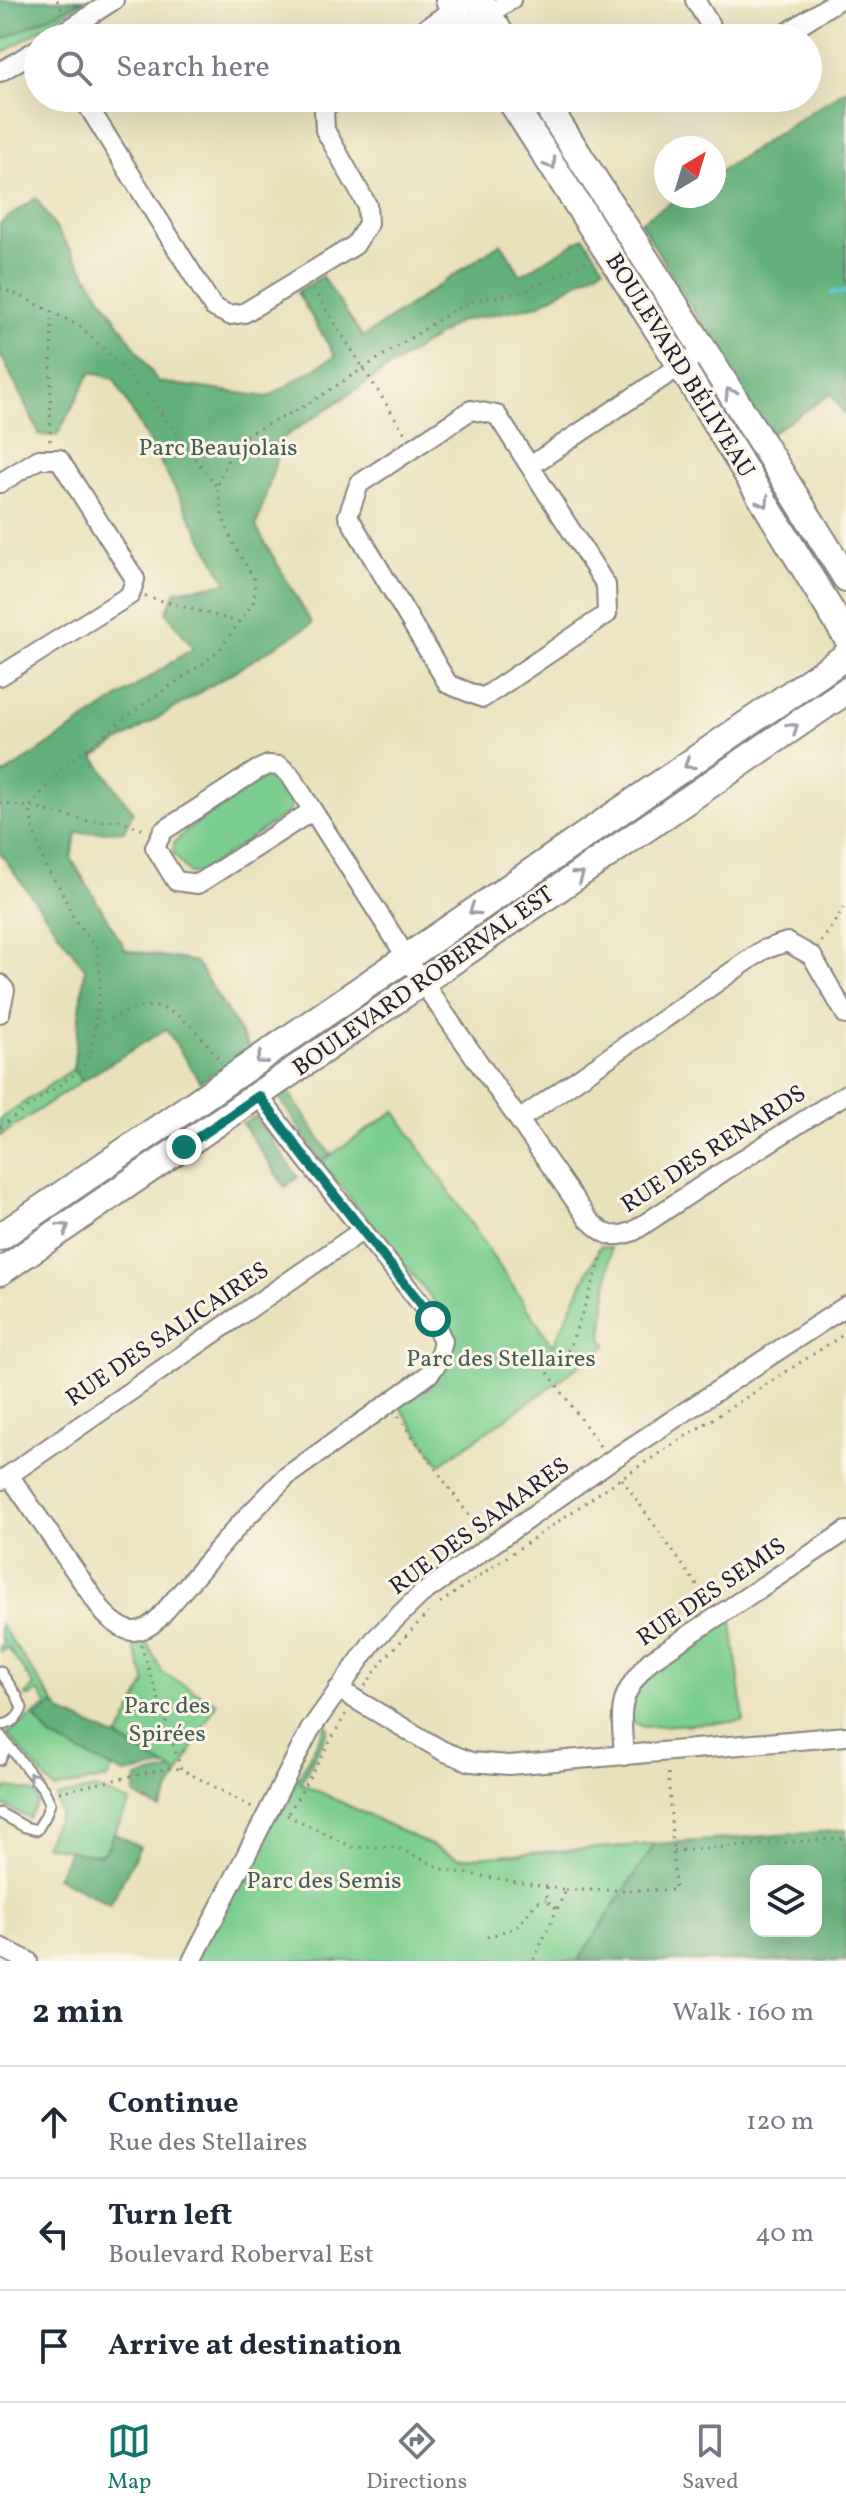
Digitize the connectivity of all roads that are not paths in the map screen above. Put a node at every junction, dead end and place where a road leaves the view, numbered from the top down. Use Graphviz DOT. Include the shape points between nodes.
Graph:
graph roads {
  1 [pos="114,0"];
  2 [pos="511,0"];
  3 [pos="695,0"];
  4 [pos="838,0"];
  5 [pos="466,16"];
  6 [pos="77,24"];
  7 [pos="446,24"];
  8 [pos="710,24"];
  9 [pos="801,24"];
  10 [pos="24,57"];
  11 [pos="0,72"];
  12 [pos="92,112"];
  13 [pos="324,112"];
  14 [pos="518,112"];
  15 [pos="551,112"];
  16 [pos="704,350"];
  17 [pos="681,366"];
  18 [pos="530,466"];
  19 [pos="0,483"];
  20 [pos="846,578"];
  21 [pos="846,636"];
  22 [pos="846,656"];
  23 [pos="0,676"];
  24 [pos="846,691"];
  25 [pos="312,811"];
  26 [pos="406,957"];
  27 [pos="423,983"];
  28 [pos="0,984"];
  29 [pos="0,1013"];
  30 [pos="846,1015"];
  31 [pos="846,1094"];
  32 [pos="259,1096"];
  33 [pos="519,1120"];
  34 [pos="363,1230"];
  35 [pos="0,1237"];
  36 [pos="0,1272"];
  37 [pos="846,1306"];
  38 [pos="5,1478"];
  39 [pos="846,1531"];
  40 [pos="0,1671"];
  41 [pos="338,1689"];
  42 [pos="0,1725"];
  43 [pos="846,1736"];
  44 [pos="2,1738"];
  45 [pos="624,1756"];
  46 [pos="0,1760"];
  47 [pos="0,1813"];
  48 [pos="0,1947"];
  49 [pos="28,1961"];
  50 [pos="192,1961"];
  1 -- 6 [label="street"];
  2 -- 5 [label="street"];
  3 -- 8 [label="street"];
  4 -- 9 [label="street"];
  5 -- 7 [label="street"];
  10 -- 11 [label="street"];
  12 -- 13 [label="street" via="213,307 229,315 244,313 355,245 368,224 367,205 325,130"];
  14 -- 17 [label="street, BOULEVARD BÉLIVEAU, one-way"];
  15 -- 16 [label="street, BOULEVARD BÉLIVEAU"];
  16 -- 17 [label="street"];
  20 -- 16 [label="street, BOULEVARD BÉLIVEAU, one-way"];
  17 -- 18 [label="street"];
  17 -- 21 [label="street, BOULEVARD BÉLIVEAU, one-way"];
  18 -- 18 [label="street" via="497,415 471,410 359,484 348,516 448,684 483,698 607,614 606,585"];
  19 -- 23 [label="street" via="39,459 59,459 135,579 130,595"];
  22 -- 26 [label="street, BOULEVARD ROBERVAL EST, one-way"];
  27 -- 24 [label="street, BOULEVARD ROBERVAL EST, one-way"];
  25 -- 25 [label="street, RUE DES RENARDS" via="198,884 176,881 155,847 163,831 268,765 280,766 290,775"];
  25 -- 26 [label="street, RUE DES RENARDS"];
  26 -- 27 [label="street, RUE DES RENARDS"];
  26 -- 35 [label="street, BOULEVARD ROBERVAL EST, one-way"];
  27 -- 32 [label="street, BOULEVARD ROBERVAL EST"];
  27 -- 33 [label="street, RUE DES RENARDS"];
  28 -- 29 [label="street" via="5,990"];
  30 -- 33 [label="street" via="812,956 787,942 763,950"];
  31 -- 33 [label="street, RUE DES RENARDS" via="621,1237 588,1219"];
  32 -- 34 [label="street"];
  36 -- 32 [label="street, BOULEVARD ROBERVAL EST, one-way"];
  34 -- 38 [label="street, RUE DES SALICAIRES"];
  34 -- 38 [label="street" via="439,1330 443,1341 437,1364 418,1384 287,1476 144,1630 123,1629 104,1613"];
  37 -- 41 [label="street, RUE DES SAMARES" via="610,1461 420,1595 374,1640"];
  39 -- 45 [label="street, RUE DES SEMIS" via="650,1661 631,1682 621,1709"];
  40 -- 42 [label="lane" via="22,1708 16,1718"];
  41 -- 45 [label="street" via="471,1762 509,1765"];
  41 -- 50 [label="street, RUE DES SAMARES" via="310,1730"];
  43 -- 45 [label="street"];
  44 -- 46 [label="lane" via="5,1750"];
  47 -- 44 [label="lane, one-way" via="37,1830 50,1803"];
  48 -- 49 [label="street"];
}
